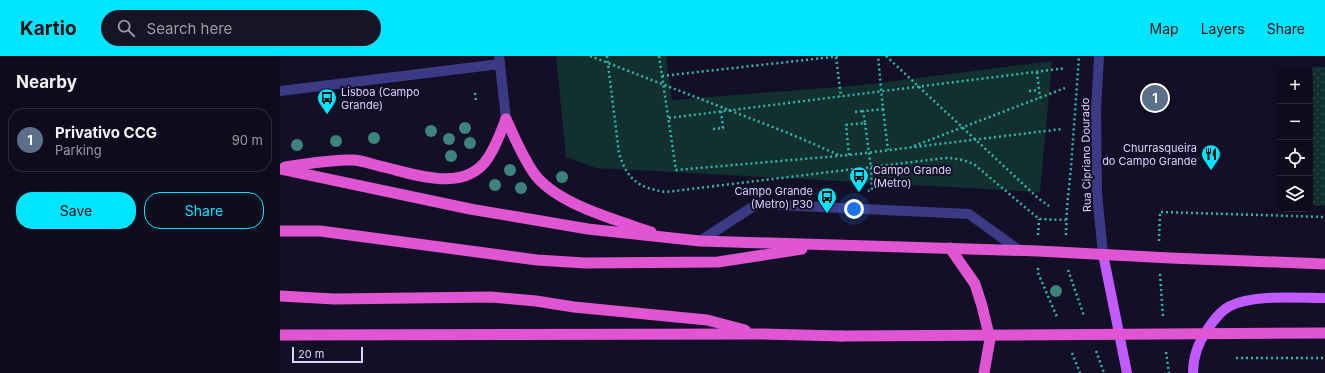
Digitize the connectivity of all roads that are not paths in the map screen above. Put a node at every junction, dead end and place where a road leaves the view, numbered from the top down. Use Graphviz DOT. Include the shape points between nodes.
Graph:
graph roads {
  1 [pos="1099,56"];
  2 [pos="500,60"];
  3 [pos="280,91"];
  4 [pos="506,119"];
  5 [pos="280,168"];
  6 [pos="280,231"];
  7 [pos="670,238"];
  8 [pos="700,241"];
  9 [pos="830,245"];
  10 [pos="950,248"];
  11 [pos="1020,250"];
  12 [pos="1103,254"];
  13 [pos="1325,264"];
  14 [pos="280,296"];
  15 [pos="1325,298"];
  16 [pos="1325,333"];
  17 [pos="759,334"];
  18 [pos="280,335"];
  19 [pos="984,373"];
  20 [pos="1127,373"];
  21 [pos="1193,373"];
  1 -- 12 [label="street, Rua Cipriano Dourado" via="1096,164"];
  2 -- 3 [label="street"];
  2 -- 4 [label="street"];
  4 -- 5 [label="highway" via="499,138 480,167 469,174 452,179 432,178 355,160 326,161"];
  4 -- 7 [label="highway" via="524,157 537,176 553,192 600,214"];
  5 -- 7 [label="highway" via="478,210 588,230"];
  6 -- 9 [label="highway" via="320,231 537,260 585,263 718,262"];
  7 -- 8 [label="highway"];
  8 -- 9 [label="highway"];
  8 -- 11 [label="street" via="757,204 969,214"];
  9 -- 10 [label="highway"];
  10 -- 11 [label="highway"];
  10 -- 19 [label="highway" via="975,284 982,306 990,339"];
  11 -- 12 [label="highway"];
  12 -- 13 [label="highway"];
  12 -- 20 [label="main road"];
  14 -- 17 [label="highway" via="334,299 491,298 536,301 707,320"];
  15 -- 21 [label="main road" via="1253,299 1230,306 1214,318 1201,338 1194,358"];
  16 -- 17 [label="highway, bridge" via="842,336"];
  17 -- 18 [label="highway"];
}
